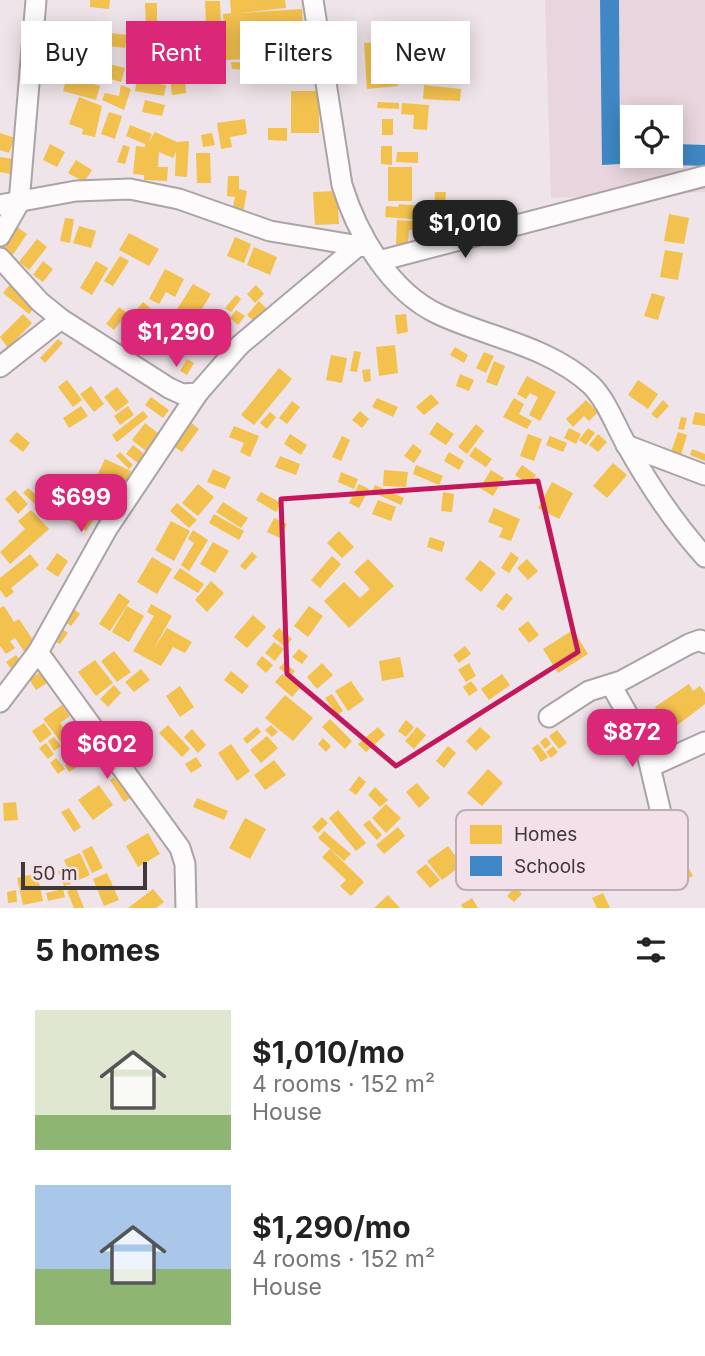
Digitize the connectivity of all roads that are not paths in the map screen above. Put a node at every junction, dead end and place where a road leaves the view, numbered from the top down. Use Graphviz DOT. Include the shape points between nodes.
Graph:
graph roads {
  1 [pos="36,0"];
  2 [pos="313,0"];
  3 [pos="705,176"];
  4 [pos="10,204"];
  5 [pos="0,236"];
  6 [pos="369,252"];
  7 [pos="0,258"];
  8 [pos="61,319"];
  9 [pos="0,367"];
  10 [pos="198,393"];
  11 [pos="626,444"];
  12 [pos="705,475"];
  13 [pos="705,557"];
  14 [pos="705,643"];
  15 [pos="38,652"];
  16 [pos="611,685"];
  17 [pos="0,702"];
  18 [pos="549,717"];
  19 [pos="705,742"];
  20 [pos="652,766"];
  21 [pos="661,810"];
  22 [pos="186,908"];
  1 -- 4 [label="street"];
  2 -- 6 [label="street" via="342,185"];
  3 -- 6 [label="street"];
  4 -- 5 [label="street"];
  4 -- 6 [label="street" via="76,191 130,189 179,199 270,231"];
  6 -- 10 [label="street" via="240,345"];
  6 -- 11 [label="street" via="415,300 437,314 531,348 592,386"];
  7 -- 8 [label="street"];
  8 -- 9 [label="street"];
  8 -- 10 [label="street" via="169,388 182,394"];
  10 -- 15 [label="street" via="107,529"];
  11 -- 12 [label="street"];
  11 -- 13 [label="street" via="674,523"];
  14 -- 16 [label="street" via="689,644"];
  15 -- 17 [label="street"];
  15 -- 22 [label="street" via="180,848 186,864"];
  16 -- 18 [label="street" via="589,691"];
  16 -- 20 [label="street"];
  19 -- 20 [label="street"];
  20 -- 21 [label="street"];
}
